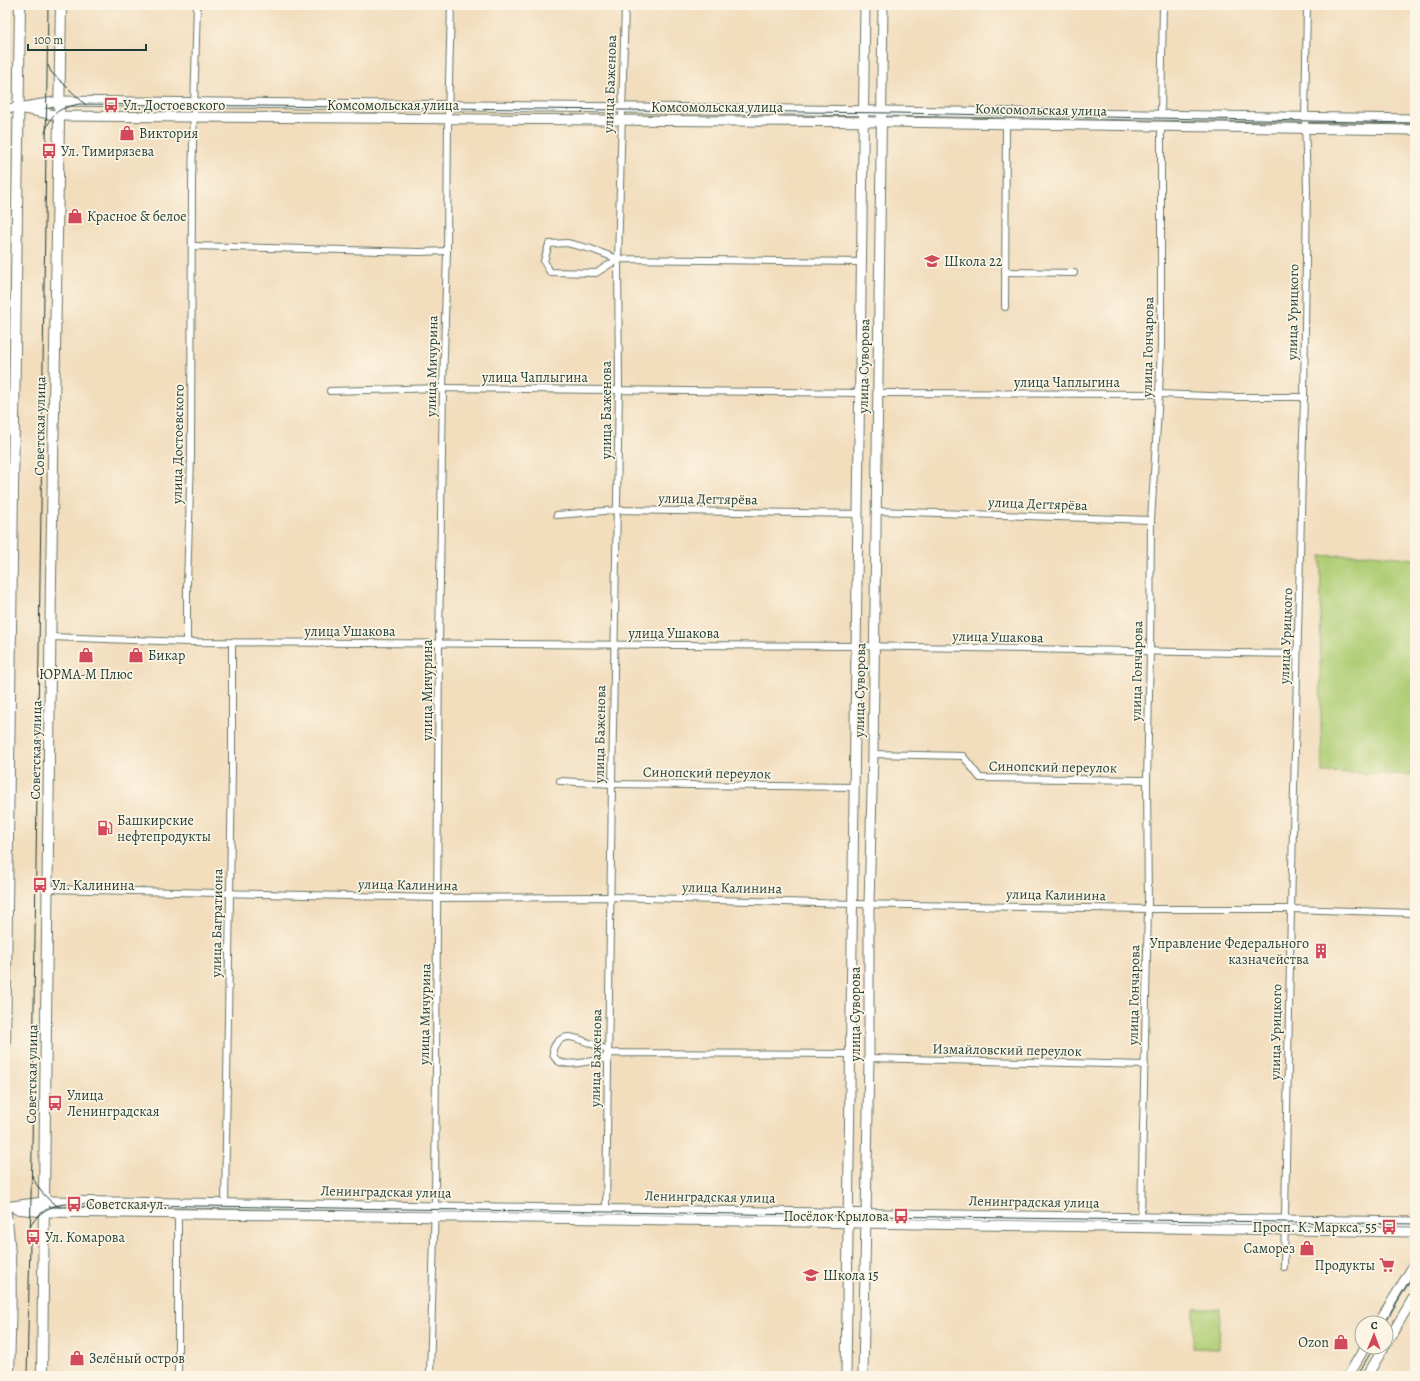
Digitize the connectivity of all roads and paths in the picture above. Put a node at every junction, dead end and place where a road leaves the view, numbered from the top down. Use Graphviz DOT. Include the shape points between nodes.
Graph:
graph roads {
  1 [pos="20,5"];
  2 [pos="61,5"];
  3 [pos="197,5"];
  4 [pos="451,5"];
  5 [pos="625,5"];
  6 [pos="865,5"];
  7 [pos="883,5"];
  8 [pos="1163,5"];
  9 [pos="1307,5"];
  10 [pos="60,101"];
  11 [pos="195,103"];
  12 [pos="448,106"];
  13 [pos="5,108"];
  14 [pos="19,108"];
  15 [pos="621,108"];
  16 [pos="864,110"];
  17 [pos="882,110"];
  18 [pos="1161,115"];
  19 [pos="60,116"];
  20 [pos="193,118"];
  21 [pos="1305,118"];
  22 [pos="448,119"];
  23 [pos="1415,119"];
  24 [pos="621,121"];
  25 [pos="864,122"];
  26 [pos="882,122"];
  27 [pos="1006,124"];
  28 [pos="1161,125"];
  29 [pos="1305,127"];
  30 [pos="1415,130"];
  31 [pos="192,246"];
  32 [pos="447,251"];
  33 [pos="618,259"];
  34 [pos="862,262"];
  35 [pos="1006,272"];
  36 [pos="1074,273"];
  37 [pos="1006,307"];
  38 [pos="443,388"];
  39 [pos="619,389"];
  40 [pos="330,391"];
  41 [pos="861,393"];
  42 [pos="878,393"];
  43 [pos="1159,394"];
  44 [pos="1304,397"];
  45 [pos="617,510"];
  46 [pos="876,511"];
  47 [pos="859,514"];
  48 [pos="557,515"];
  49 [pos="1151,520"];
  50 [pos="8,634"];
  51 [pos="51,637"];
  52 [pos="187,642"];
  53 [pos="232,642"];
  54 [pos="439,644"];
  55 [pos="614,644"];
  56 [pos="857,646"];
  57 [pos="874,646"];
  58 [pos="1150,652"];
  59 [pos="1298,654"];
  60 [pos="873,754"];
  61 [pos="1147,780"];
  62 [pos="560,781"];
  63 [pos="612,784"];
  64 [pos="855,787"];
  65 [pos="48,889"];
  66 [pos="230,893"];
  67 [pos="611,897"];
  68 [pos="438,898"];
  69 [pos="853,904"];
  70 [pos="869,904"];
  71 [pos="1148,909"];
  72 [pos="1291,909"];
  73 [pos="1415,913"];
  74 [pos="6,954"];
  75 [pos="5,1045"];
  76 [pos="608,1053"];
  77 [pos="851,1054"];
  78 [pos="869,1058"];
  79 [pos="1145,1065"];
  80 [pos="45,1202"];
  81 [pos="225,1204"];
  82 [pos="434,1206"];
  83 [pos="5,1207"];
  84 [pos="606,1209"];
  85 [pos="44,1212"];
  86 [pos="178,1213"];
  87 [pos="849,1213"];
  88 [pos="866,1214"];
  89 [pos="434,1217"];
  90 [pos="1141,1217"];
  91 [pos="1284,1220"];
  92 [pos="1415,1222"];
  93 [pos="849,1223"];
  94 [pos="866,1224"];
  95 [pos="1284,1230"];
  96 [pos="1415,1232"];
  97 [pos="1415,1263"];
  98 [pos="1284,1267"];
  99 [pos="1415,1295"];
  100 [pos="1384,1315"];
  101 [pos="1394,1330"];
  102 [pos="1360,1355"];
  103 [pos="1379,1355"];
  104 [pos="9,1376"];
  105 [pos="42,1376"];
  106 [pos="178,1376"];
  107 [pos="430,1376"];
  108 [pos="846,1376"];
  109 [pos="863,1376"];
  110 [pos="1348,1376"];
  111 [pos="1367,1376"];
  1 -- 14 [label="main road, Советская улица"];
  2 -- 10 [label="main road, Советская улица"];
  3 -- 11 [label="street, улица Достоевского"];
  4 -- 12 [label="street, улица Мичурина"];
  5 -- 15 [label="street, улица Баженова"];
  6 -- 16 [label="main road, улица Суворова"];
  7 -- 17 [label="main road, улица Суворова"];
  8 -- 18 [label="street"];
  9 -- 21 [label="street, улица Урицкого"];
  10 -- 11 [label="main road, Комсомольская улица"];
  10 -- 14 [label="main road, Комсомольская улица"];
  10 -- 19 [label="main road, Советская улица"];
  11 -- 12 [label="main road, Комсомольская улица"];
  11 -- 20 [label="street, улица Достоевского"];
  12 -- 15 [label="main road, Комсомольская улица"];
  12 -- 22 [label="street, улица Мичурина"];
  13 -- 14 [label="street, Комсомольская улица"];
  14 -- 19 [label="main road, Комсомольская улица"];
  14 -- 50 [label="main road, Советская улица"];
  15 -- 16 [label="main road, Комсомольская улица"];
  15 -- 24 [label="street, улица Баженова"];
  16 -- 17 [label="main road, Комсомольская улица"];
  16 -- 25 [label="main road, улица Суворова"];
  17 -- 18 [label="main road, Комсомольская улица"];
  17 -- 26 [label="main road, улица Суворова"];
  18 -- 21 [label="main road, Комсомольская улица"];
  19 -- 20 [label="main road, Комсомольская улица"];
  19 -- 51 [label="main road, Советская улица"];
  20 -- 22 [label="main road, Комсомольская улица"];
  20 -- 31 [label="street, улица Достоевского"];
  21 -- 23 [label="main road, Комсомольская улица"];
  21 -- 29 [label="street, улица Урицкого"];
  22 -- 24 [label="main road, Комсомольская улица"];
  22 -- 32 [label="street, улица Мичурина"];
  24 -- 25 [label="main road, Комсомольская улица"];
  24 -- 33 [label="street, улица Баженова"];
  25 -- 26 [label="main road, Комсомольская улица"];
  25 -- 34 [label="main road, улица Суворова"];
  26 -- 27 [label="main road, Комсомольская улица"];
  26 -- 42 [label="main road, улица Суворова"];
  27 -- 28 [label="main road, Комсомольская улица"];
  27 -- 35 [label="street"];
  28 -- 29 [label="main road, Комсомольская улица"];
  28 -- 43 [label="street, улица Гончарова"];
  29 -- 30 [label="main road, Комсомольская улица"];
  29 -- 44 [label="street, улица Урицкого" via="1307,189"];
  31 -- 32 [label="street"];
  31 -- 52 [label="street, улица Достоевского"];
  32 -- 38 [label="street, улица Мичурина"];
  33 -- 33 [label="street" via="567,243 549,244 544,261 550,272 596,273"];
  33 -- 34 [label="street"];
  33 -- 39 [label="street, улица Баженова"];
  34 -- 41 [label="main road, улица Суворова"];
  35 -- 36 [label="street"];
  35 -- 37 [label="street"];
  38 -- 39 [label="street, улица Чаплыгина"];
  38 -- 40 [label="street, улица Чаплыгина"];
  38 -- 54 [label="street, улица Мичурина"];
  39 -- 41 [label="street, улица Чаплыгина"];
  39 -- 45 [label="street, улица Баженова"];
  41 -- 47 [label="main road, улица Суворова"];
  42 -- 43 [label="street, улица Чаплыгина"];
  42 -- 46 [label="main road, улица Суворова"];
  43 -- 44 [label="street, улица Чаплыгина"];
  43 -- 49 [label="street, улица Гончарова"];
  44 -- 59 [label="street, улица Урицкого"];
  45 -- 47 [label="street, улица Дегтярёва"];
  45 -- 48 [label="street, улица Дегтярёва"];
  45 -- 55 [label="street, улица Баженова"];
  46 -- 49 [label="street, улица Дегтярёва"];
  46 -- 57 [label="main road, улица Суворова"];
  47 -- 56 [label="main road, улица Суворова"];
  49 -- 58 [label="street, улица Гончарова"];
  50 -- 74 [label="main road, Советская улица"];
  51 -- 52 [label="street, улица Ушакова"];
  51 -- 65 [label="main road, Советская улица"];
  52 -- 53 [label="street, улица Ушакова"];
  53 -- 54 [label="street, улица Ушакова"];
  53 -- 66 [label="street, улица Багратиона"];
  54 -- 55 [label="street, улица Ушакова"];
  54 -- 68 [label="street, улица Мичурина"];
  55 -- 56 [label="street, улица Ушакова"];
  55 -- 63 [label="street, улица Баженова"];
  56 -- 57 [label="street, улица Ушакова"];
  56 -- 64 [label="main road, улица Суворова"];
  57 -- 58 [label="street, улица Ушакова"];
  57 -- 60 [label="main road, улица Суворова"];
  58 -- 59 [label="street, улица Ушакова"];
  58 -- 61 [label="street, улица Гончарова"];
  59 -- 72 [label="street, улица Урицкого"];
  60 -- 61 [label="street, Синопский переулок" via="963,756 980,778"];
  60 -- 70 [label="main road, улица Суворова"];
  61 -- 71 [label="street, улица Гончарова"];
  62 -- 63 [label="street, Синопский переулок"];
  63 -- 64 [label="street, Синопский переулок"];
  63 -- 67 [label="street, улица Баженова"];
  64 -- 69 [label="main road, улица Суворова"];
  65 -- 66 [label="street, улица Калинина"];
  65 -- 80 [label="main road, Советская улица"];
  66 -- 68 [label="street, улица Калинина"];
  66 -- 81 [label="street, улица Багратиона"];
  67 -- 68 [label="street, улица Калинина"];
  67 -- 69 [label="street, улица Калинина"];
  67 -- 76 [label="street, улица Баженова"];
  68 -- 82 [label="street, улица Мичурина"];
  69 -- 70 [label="street, улица Калинина"];
  69 -- 77 [label="main road, улица Суворова"];
  70 -- 71 [label="street, улица Калинина"];
  70 -- 78 [label="main road, улица Суворова"];
  71 -- 72 [label="street, улица Калинина"];
  71 -- 79 [label="street, улица Гончарова"];
  72 -- 73 [label="street, улица Калинина"];
  72 -- 91 [label="street, улица Урицкого"];
  74 -- 75 [label="main road, Советская улица"];
  76 -- 76 [label="street" via="604,1059 568,1064 560,1062 552,1050 562,1038 570,1037 605,1049"];
  76 -- 77 [label="street"];
  76 -- 84 [label="street, улица Баженова"];
  77 -- 87 [label="main road, улица Суворова"];
  78 -- 79 [label="street, Измайловский переулок"];
  78 -- 88 [label="main road, улица Суворова"];
  79 -- 90 [label="street, улица Гончарова"];
  80 -- 81 [label="main road, Ленинградская улица"];
  80 -- 83 [label="main road, Ленинградская улица"];
  80 -- 85 [label="main road, Советская улица"];
  81 -- 82 [label="main road, Ленинградская улица"];
  82 -- 84 [label="main road, Ленинградская улица"];
  82 -- 89 [label="street, улица Мичурина"];
  83 -- 85 [label="main road, Ленинградская улица"];
  83 -- 104 [label="main road" via="11,1267"];
  84 -- 87 [label="main road, Ленинградская улица"];
  85 -- 86 [label="main road, Ленинградская улица"];
  85 -- 105 [label="main road, Советская улица"];
  86 -- 89 [label="main road, Ленинградская улица"];
  86 -- 106 [label="street"];
  87 -- 88 [label="main road, Ленинградская улица"];
  87 -- 93 [label="main road, улица Суворова"];
  88 -- 90 [label="main road, Ленинградская улица"];
  88 -- 94 [label="main road, улица Суворова"];
  89 -- 93 [label="main road, Ленинградская улица"];
  89 -- 107 [label="street, улица Мичурина"];
  90 -- 91 [label="main road, Ленинградская улица"];
  91 -- 92 [label="main road, Ленинградская улица"];
  91 -- 95 [label="street, улица Урицкого"];
  93 -- 94 [label="main road, Ленинградская улица"];
  93 -- 108 [label="main road, улица Суворова"];
  94 -- 95 [label="main road, Ленинградская улица"];
  94 -- 109 [label="main road, улица Суворова"];
  95 -- 96 [label="main road, Ленинградская улица"];
  95 -- 98 [label="street, улица Урицкого"];
  97 -- 100 [label="main road"];
  99 -- 101 [label="main road"];
  102 -- 110 [label="main road"];
  103 -- 111 [label="main road"];
}
